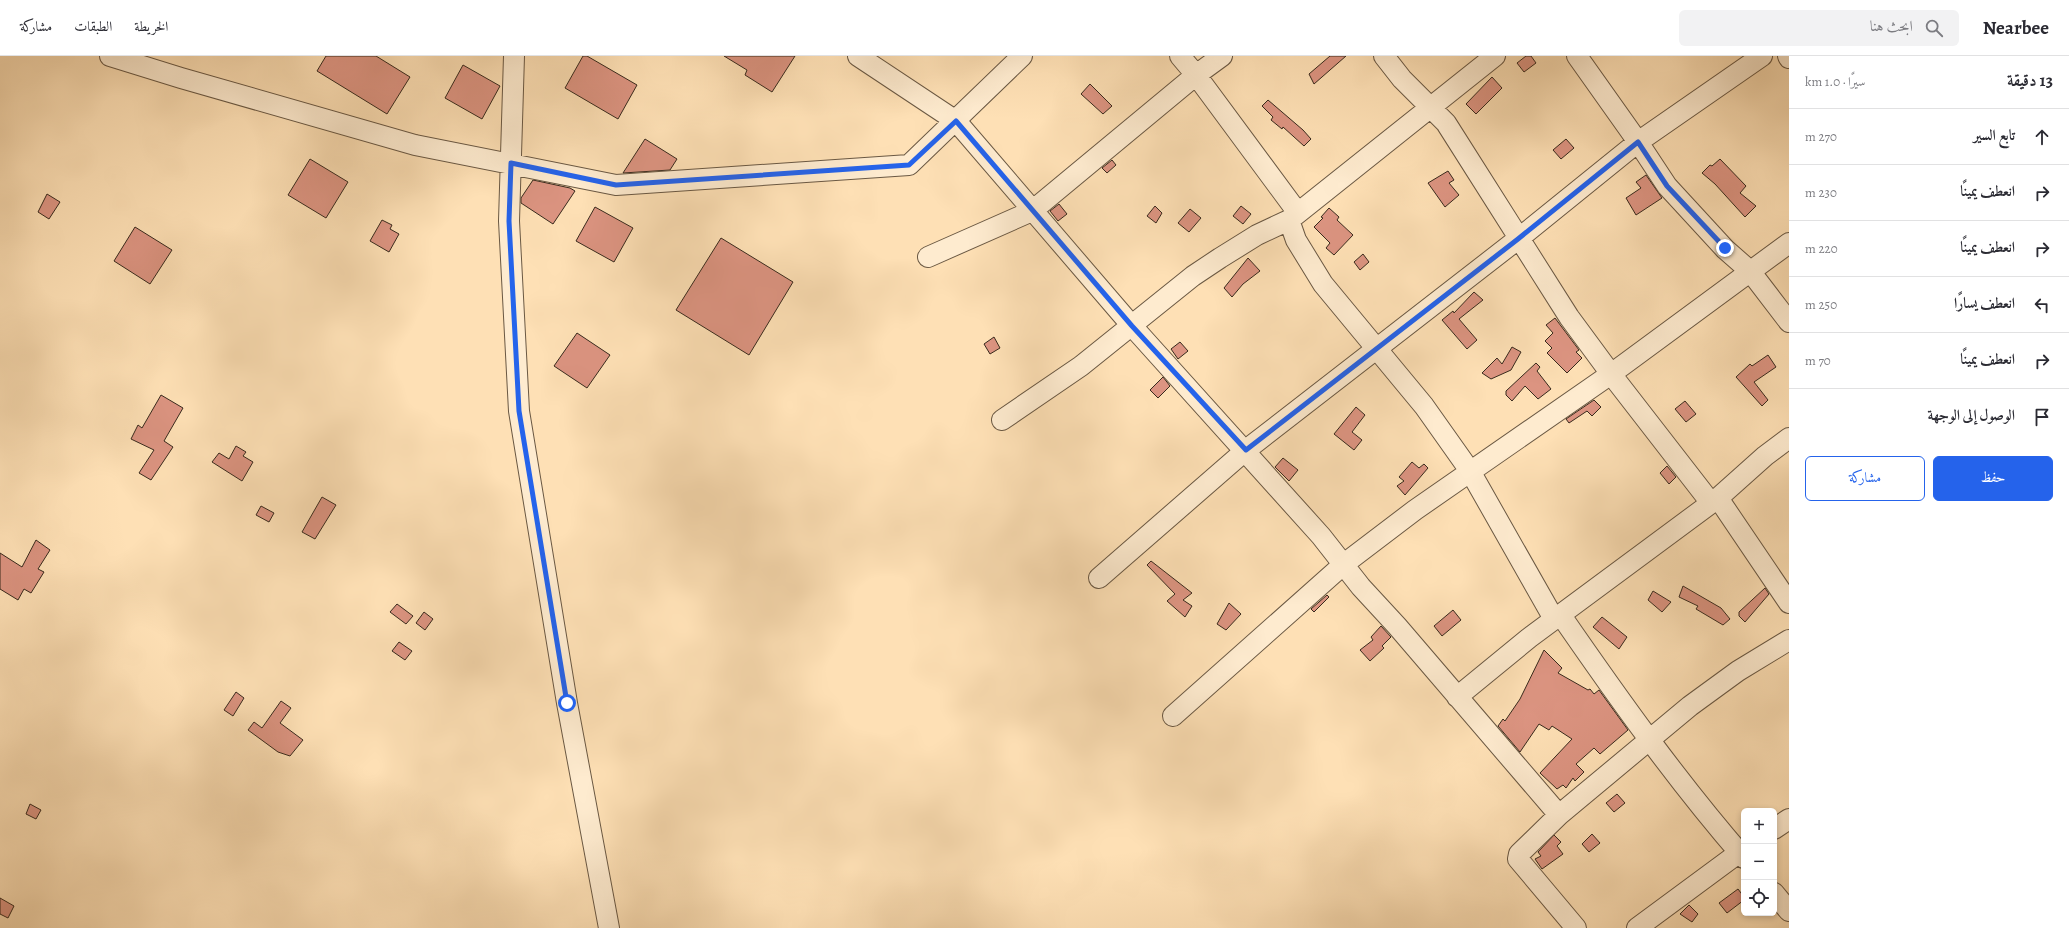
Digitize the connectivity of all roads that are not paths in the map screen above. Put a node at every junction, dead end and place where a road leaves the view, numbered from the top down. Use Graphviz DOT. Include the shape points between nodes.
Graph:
graph roads {
  1 [pos="112,56"];
  2 [pos="514,56"];
  3 [pos="858,56"];
  4 [pos="1022,56"];
  5 [pos="1180,56"];
  6 [pos="1222,56"];
  7 [pos="1384,56"];
  8 [pos="1495,56"];
  9 [pos="1577,56"];
  10 [pos="1762,56"];
  11 [pos="1196,75"];
  12 [pos="1430,106"];
  13 [pos="956,121"];
  14 [pos="1638,142"];
  15 [pos="511,163"];
  16 [pos="1032,211"];
  17 [pos="1293,217"];
  18 [pos="1518,239"];
  19 [pos="1789,243"];
  20 [pos="928,257"];
  21 [pos="1750,271"];
  22 [pos="1789,322"];
  23 [pos="1132,326"];
  24 [pos="1376,348"];
  25 [pos="1611,374"];
  26 [pos="1002,420"];
  27 [pos="1789,438"];
  28 [pos="1246,450"];
  29 [pos="1470,471"];
  30 [pos="1715,500"];
  31 [pos="1344,564"];
  32 [pos="1098,578"];
  33 [pos="1789,603"];
  34 [pos="1557,616"];
  35 [pos="1789,640"];
  36 [pos="1457,697"];
  37 [pos="1173,716"];
  38 [pos="1650,739"];
  39 [pos="1559,815"];
  40 [pos="1789,819"];
  41 [pos="1777,827"];
  42 [pos="1741,852"];
  43 [pos="1741,854"];
  44 [pos="1777,897"];
  45 [pos="1789,911"];
  46 [pos="609,928"];
  47 [pos="1576,928"];
  48 [pos="1636,928"];
  1 -- 15 [label="street" via="414,145"];
  2 -- 15 [label="street"];
  3 -- 13 [label="street"];
  4 -- 13 [label="street"];
  5 -- 11 [label="street"];
  6 -- 11 [label="street"];
  7 -- 12 [label="street" via="1406,84"];
  8 -- 12 [label="street"];
  9 -- 14 [label="street"];
  10 -- 14 [label="street"];
  11 -- 16 [label="street"];
  11 -- 17 [label="street"];
  12 -- 17 [label="street"];
  12 -- 18 [label="street" via="1446,123"];
  13 -- 15 [label="street" via="909,165 616,185"];
  13 -- 16 [label="street"];
  14 -- 18 [label="street"];
  14 -- 21 [label="street" via="1667,186"];
  15 -- 46 [label="street" via="509,221 519,411 567,703"];
  16 -- 20 [label="street"];
  16 -- 23 [label="street"];
  17 -- 23 [label="street" via="1257,235 1193,276"];
  17 -- 24 [label="street" via="1296,240 1307,260"];
  18 -- 24 [label="street"];
  18 -- 25 [label="street"];
  19 -- 21 [label="street"];
  21 -- 22 [label="street"];
  21 -- 25 [label="street"];
  23 -- 26 [label="street" via="1076,370"];
  23 -- 28 [label="street"];
  24 -- 28 [label="street"];
  24 -- 29 [label="street" via="1424,406"];
  25 -- 29 [label="street"];
  25 -- 30 [label="street"];
  27 -- 30 [label="street"];
  28 -- 31 [label="street"];
  28 -- 32 [label="street"];
  29 -- 31 [label="street"];
  29 -- 34 [label="street"];
  30 -- 33 [label="street"];
  30 -- 34 [label="street"];
  31 -- 36 [label="street"];
  31 -- 37 [label="street"];
  34 -- 36 [label="street"];
  34 -- 38 [label="street"];
  35 -- 38 [label="street" via="1738,670"];
  36 -- 39 [label="street"];
  38 -- 39 [label="street"];
  38 -- 42 [label="street" via="1691,794"];
  39 -- 47 [label="street" via="1522,849 1518,859"];
  40 -- 41 [label="street"];
  43 -- 48 [label="street"];
  44 -- 45 [label="street"];
}
